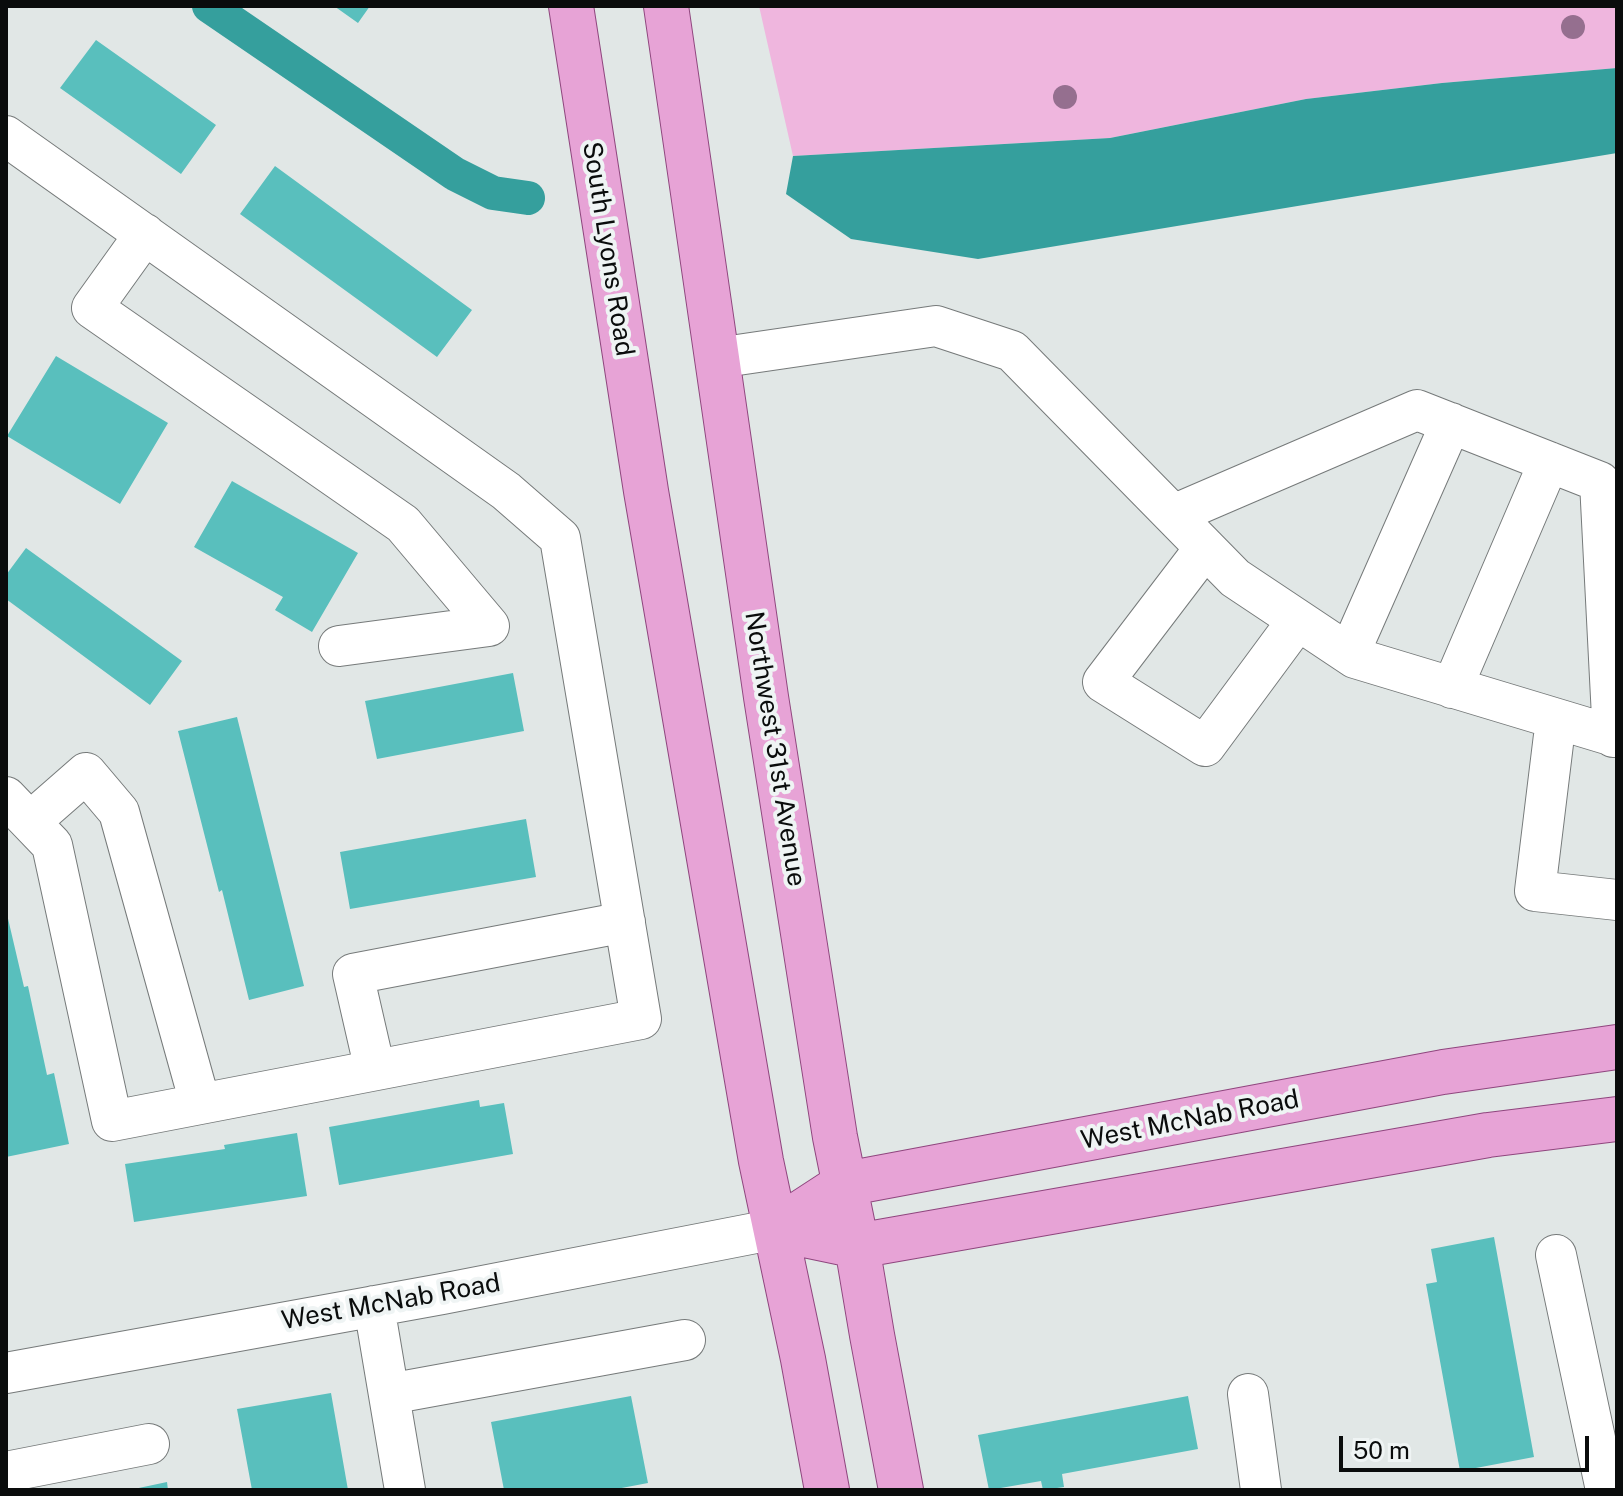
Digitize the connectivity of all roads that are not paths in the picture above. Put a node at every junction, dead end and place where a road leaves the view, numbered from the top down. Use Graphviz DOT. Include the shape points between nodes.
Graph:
graph roads {
  1 [pos="571,6"];
  2 [pos="666,6"];
  3 [pos="6,136"];
  4 [pos="145,234"];
  5 [pos="717,358"];
  6 [pos="1451,423"];
  7 [pos="1549,462"];
  8 [pos="1173,515"];
  9 [pos="1205,548"];
  10 [pos="1298,620"];
  11 [pos="339,646"];
  12 [pos="1349,654"];
  13 [pos="1452,688"];
  14 [pos="1556,719"];
  15 [pos="1615,737"];
  16 [pos="18,810"];
  17 [pos="1617,900"];
  18 [pos="625,922"];
  19 [pos="1617,1047"];
  20 [pos="375,1070"];
  21 [pos="200,1103"];
  22 [pos="1617,1119"];
  23 [pos="845,1184"];
  24 [pos="776,1229"];
  25 [pos="857,1246"];
  26 [pos="1556,1255"];
  27 [pos="374,1306"];
  28 [pos="685,1340"];
  29 [pos="6,1373"];
  30 [pos="389,1394"];
  31 [pos="1248,1394"];
  32 [pos="149,1444"];
  33 [pos="6,1472"];
  34 [pos="405,1490"];
  35 [pos="827,1490"];
  36 [pos="901,1490"];
  37 [pos="1261,1490"];
  38 [pos="1606,1490"];
  1 -- 24 [label="main road, South Lyons Road" via="646,491"];
  2 -- 5 [label="main road, Northwest 31st Avenue"];
  3 -- 4 [label="street"];
  4 -- 11 [label="street" via="92,308 403,524 489,626"];
  4 -- 18 [label="street" via="506,491 560,538"];
  5 -- 8 [label="street" via="936,326 1012,351"];
  5 -- 23 [label="main road, Northwest 31st Avenue"];
  6 -- 7 [label="street"];
  6 -- 8 [label="street" via="1417,410"];
  6 -- 12 [label="street"];
  7 -- 13 [label="street"];
  7 -- 15 [label="street" via="1600,482"];
  8 -- 9 [label="street"];
  9 -- 10 [label="street" via="1235,578"];
  9 -- 10 [label="street" via="1103,682 1205,746"];
  10 -- 12 [label="street"];
  12 -- 13 [label="street"];
  13 -- 14 [label="street"];
  14 -- 15 [label="street"];
  14 -- 17 [label="street" via="1535,891"];
  16 -- 21 [label="street" via="52,845 112,1121"];
  16 -- 21 [label="street" via="86,773 119,812"];
  18 -- 20 [label="street" via="641,1019"];
  18 -- 20 [label="street" via="353,974"];
  19 -- 23 [label="main road, West McNab Road" via="1443,1072"];
  20 -- 21 [label="street"];
  22 -- 25 [label="main road, West McNab Road" via="1488,1135"];
  23 -- 24 [label="main road, West McNab Road"];
  23 -- 25 [label="main road, Northwest 31st Avenue"];
  24 -- 25 [label="main road, West McNab Road"];
  24 -- 27 [label="street, West McNab Road"];
  24 -- 35 [label="main road"];
  25 -- 36 [label="main road, Northwest 31st Avenue"];
  26 -- 38 [label="street"];
  27 -- 29 [label="street, West McNab Road"];
  27 -- 30 [label="street"];
  28 -- 30 [label="street"];
  30 -- 34 [label="street"];
  31 -- 37 [label="street"];
  32 -- 33 [label="street"];
}
